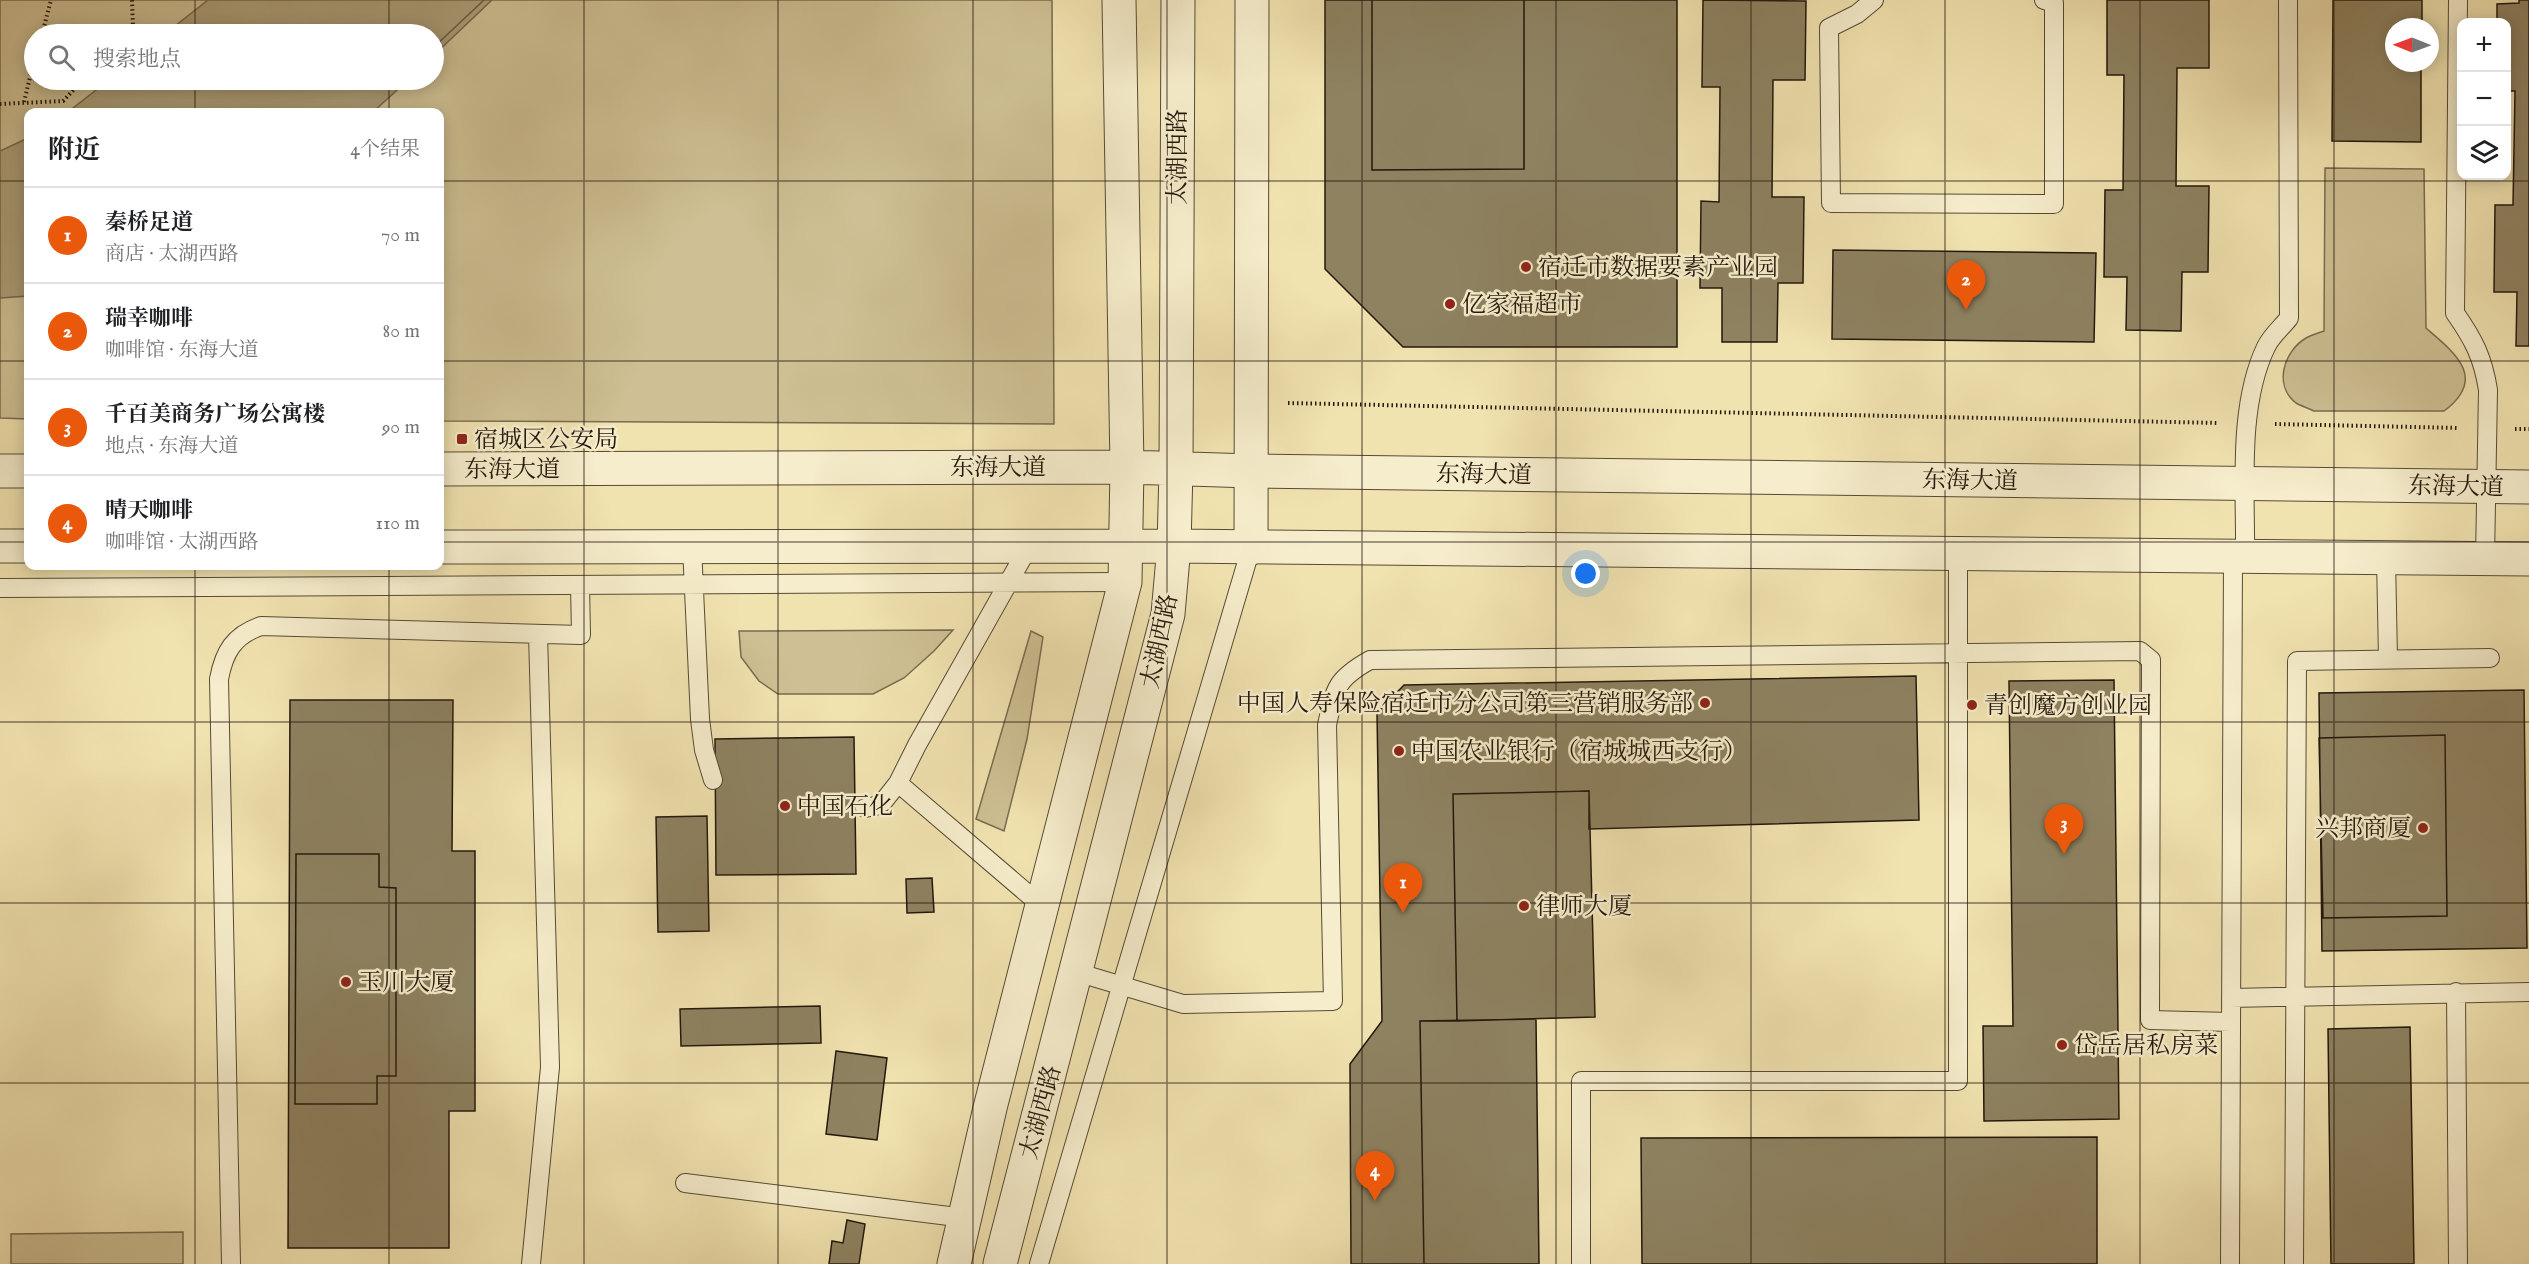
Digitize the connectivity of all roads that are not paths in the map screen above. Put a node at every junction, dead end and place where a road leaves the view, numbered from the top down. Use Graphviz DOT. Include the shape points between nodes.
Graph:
graph roads {
  1 [pos="1119,0"];
  2 [pos="1178,0"];
  3 [pos="1252,0"];
  4 [pos="1874,0"];
  5 [pos="2044,0"];
  6 [pos="2288,0"];
  7 [pos="2458,0"];
  8 [pos="1127,467"];
  9 [pos="1176,469"];
  10 [pos="444,470"];
  11 [pos="0,471"];
  12 [pos="24,471"];
  13 [pos="1251,471"];
  14 [pos="2246,484"];
  15 [pos="2487,487"];
  16 [pos="2529,487"];
  17 [pos="0,546"];
  18 [pos="24,546"];
  19 [pos="1029,546"];
  20 [pos="1125,546"];
  21 [pos="1174,546"];
  22 [pos="444,547"];
  23 [pos="692,547"];
  24 [pos="1251,548"];
  25 [pos="1958,554"];
  26 [pos="2239,557"];
  27 [pos="2386,558"];
  28 [pos="2485,559"];
  29 [pos="2529,560"];
  30 [pos="1125,582"];
  31 [pos="1008,583"];
  32 [pos="580,585"];
  33 [pos="694,585"];
  34 [pos="0,588"];
  35 [pos="538,634"];
  36 [pos="1957,652"];
  37 [pos="2490,658"];
  38 [pos="2388,659"];
  39 [pos="713,780"];
  40 [pos="898,783"];
  41 [pos="865,808"];
  42 [pos="1042,906"];
  43 [pos="1076,972"];
  44 [pos="1122,986"];
  45 [pos="2456,992"];
  46 [pos="2529,992"];
  47 [pos="2296,996"];
  48 [pos="2231,998"];
  49 [pos="2231,1022"];
  50 [pos="685,1183"];
  51 [pos="965,1218"];
  52 [pos="231,1264"];
  53 [pos="531,1264"];
  54 [pos="954,1264"];
  55 [pos="1000,1264"];
  56 [pos="1039,1264"];
  57 [pos="1581,1264"];
  58 [pos="2230,1264"];
  59 [pos="2294,1264"];
  60 [pos="2458,1264"];
  1 -- 8 [label="street, 太湖西路"];
  2 -- 9 [label="street, 太湖西路"];
  3 -- 13 [label="street"];
  4 -- 5 [label="lane" via="1829,28 1831,202 2054,204 2054,3"];
  6 -- 14 [label="lane" via="2289,318 2267,345 2255,376 2247,424"];
  7 -- 15 [label="lane" via="2455,313 2474,340 2484,365 2488,390"];
  8 -- 9 [label="street, 东海大道"];
  8 -- 10 [label="street, 东海大道"];
  8 -- 20 [label="street, 太湖西路"];
  9 -- 13 [label="street, 东海大道"];
  9 -- 21 [label="street, 太湖西路"];
  11 -- 12 [label="street"];
  13 -- 14 [label="street, 东海大道"];
  13 -- 24 [label="street"];
  14 -- 15 [label="street, 东海大道"];
  14 -- 26 [label="lane"];
  15 -- 16 [label="street, 东海大道"];
  15 -- 28 [label="lane"];
  17 -- 18 [label="street"];
  19 -- 20 [label="street"];
  19 -- 23 [label="street"];
  19 -- 31 [label="lane"];
  20 -- 21 [label="street"];
  20 -- 30 [label="street, 太湖西路"];
  21 -- 24 [label="street"];
  21 -- 43 [label="street, 太湖西路" via="1168,614"];
  22 -- 23 [label="street"];
  23 -- 33 [label="lane"];
  24 -- 25 [label="street"];
  24 -- 44 [label="lane"];
  25 -- 26 [label="street"];
  25 -- 36 [label="lane"];
  26 -- 27 [label="street"];
  26 -- 48 [label="lane"];
  27 -- 28 [label="street"];
  27 -- 38 [label="lane"];
  28 -- 29 [label="street"];
  30 -- 31 [label="lane"];
  30 -- 42 [label="street, 太湖西路"];
  31 -- 33 [label="lane"];
  31 -- 40 [label="lane"];
  32 -- 33 [label="lane"];
  32 -- 34 [label="lane"];
  32 -- 35 [label="lane" via="581,635"];
  33 -- 39 [label="lane" via="700,719"];
  35 -- 52 [label="lane" via="261,626 240,635 228,650 219,679"];
  35 -- 53 [label="lane" via="550,1067"];
  36 -- 44 [label="lane" via="1370,660 1350,671 1335,690 1327,725 1333,1001 1183,1004"];
  36 -- 49 [label="lane" via="2140,651 2151,660 2150,1020"];
  36 -- 57 [label="lane" via="1958,1081 1581,1082"];
  37 -- 38 [label="lane"];
  38 -- 47 [label="lane" via="2297,661"];
  40 -- 41 [label="lane" via="883,801"];
  40 -- 42 [label="lane"];
  42 -- 51 [label="street, 太湖西路"];
  43 -- 44 [label="lane"];
  43 -- 55 [label="street, 太湖西路"];
  44 -- 56 [label="lane"];
  45 -- 46 [label="lane"];
  45 -- 47 [label="lane"];
  45 -- 60 [label="lane"];
  47 -- 48 [label="lane"];
  47 -- 59 [label="lane"];
  48 -- 49 [label="lane"];
  49 -- 58 [label="lane"];
  50 -- 51 [label="lane"];
  51 -- 54 [label="street, 太湖西路"];
}
